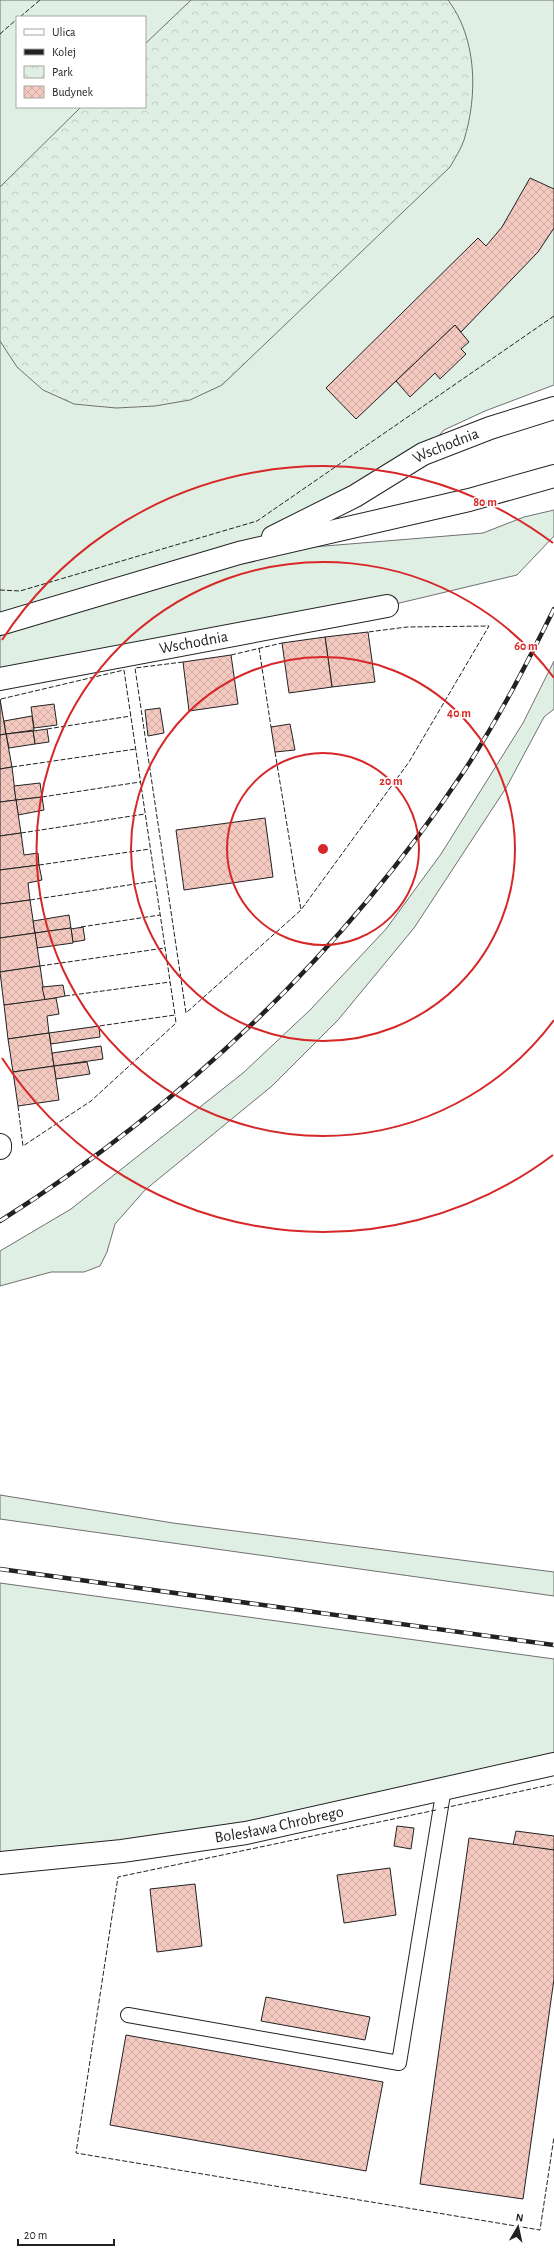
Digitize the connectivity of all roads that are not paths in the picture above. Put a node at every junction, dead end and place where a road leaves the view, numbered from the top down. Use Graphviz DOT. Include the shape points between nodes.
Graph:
graph roads {
  1 [pos="554,408"];
  2 [pos="554,476"];
  3 [pos="239,554"];
  4 [pos="387,606"];
  5 [pos="0,624"];
  6 [pos="0,679"];
  7 [pos="554,1764"];
  8 [pos="444,1788"];
  9 [pos="0,1863"];
  10 [pos="128,2016"];
  1 -- 3 [label="street, Wschodnia" via="490,428 423,454 355,496"];
  2 -- 3 [label="street, Wschodnia" via="469,500"];
  3 -- 5 [label="street, Wschodnia"];
  4 -- 6 [label="street, Wschodnia"];
  7 -- 8 [label="street, Bolesława Chrobrego"];
  8 -- 9 [label="street, Bolesława Chrobrego" via="246,1833 136,1849"];
  8 -- 10 [label="lane" via="399,2063"];
}
